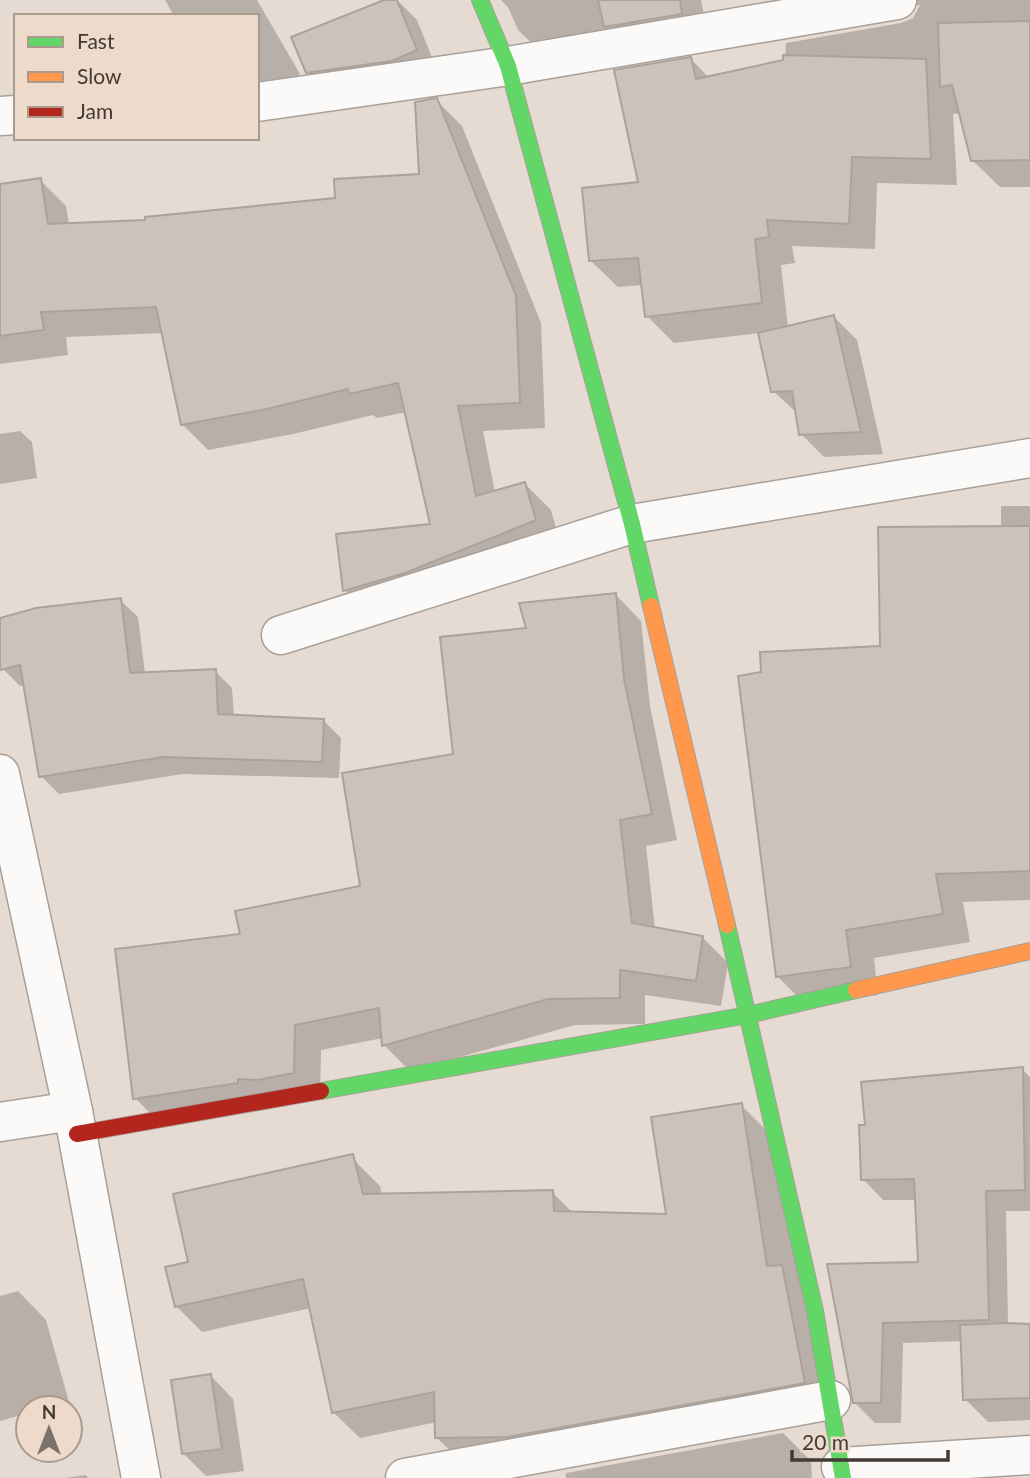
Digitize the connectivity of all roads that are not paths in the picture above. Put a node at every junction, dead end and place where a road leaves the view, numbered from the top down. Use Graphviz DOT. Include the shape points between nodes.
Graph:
graph roads {
  1 [pos="480,0"];
  2 [pos="897,0"];
  3 [pos="508,66"];
  4 [pos="259,103"];
  5 [pos="1030,458"];
  6 [pos="632,524"];
  7 [pos="281,635"];
  8 [pos="0,774"];
  9 [pos="1030,951"];
  10 [pos="748,1015"];
  11 [pos="0,1122"];
  12 [pos="75,1122"];
  13 [pos="831,1400"];
  14 [pos="1030,1455"];
  15 [pos="842,1473"];
  16 [pos="141,1478"];
  17 [pos="405,1478"];
  1 -- 3 [label="street"];
  2 -- 3 [label="street"];
  3 -- 4 [label="street"];
  3 -- 6 [label="street"];
  5 -- 6 [label="street"];
  6 -- 7 [label="street"];
  6 -- 10 [label="street"];
  8 -- 12 [label="street"];
  9 -- 10 [label="street"];
  10 -- 12 [label="street"];
  10 -- 13 [label="street"];
  11 -- 12 [label="street"];
  12 -- 16 [label="street"];
  13 -- 15 [label="street"];
  13 -- 17 [label="street"];
  14 -- 15 [label="street"];
}
